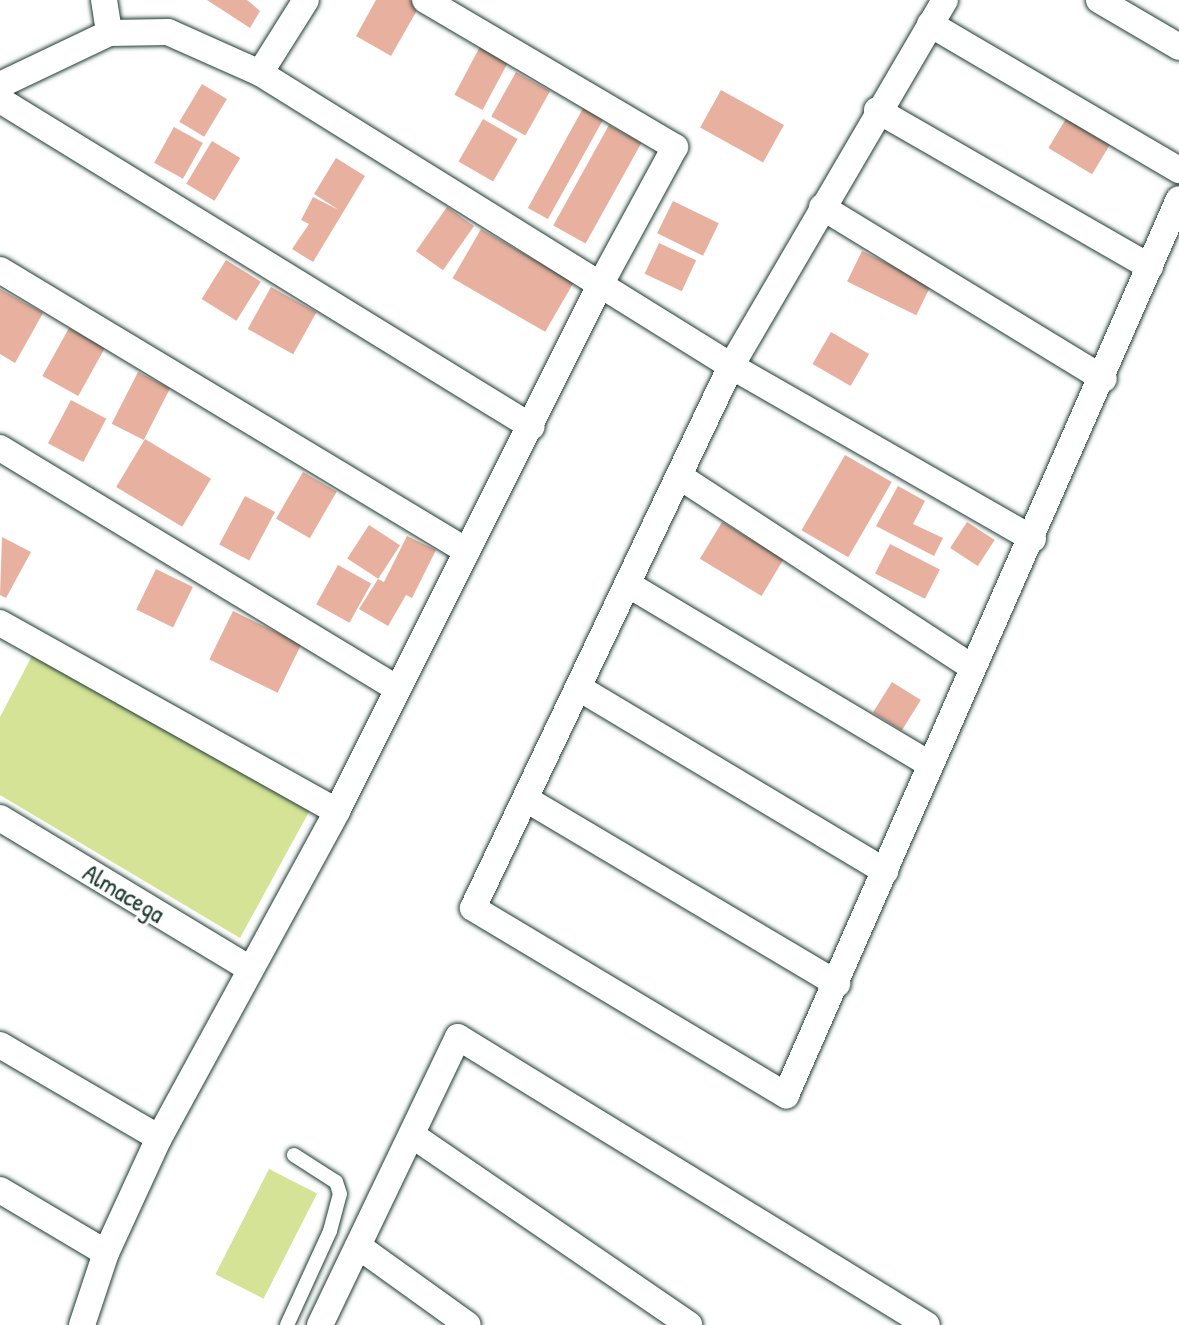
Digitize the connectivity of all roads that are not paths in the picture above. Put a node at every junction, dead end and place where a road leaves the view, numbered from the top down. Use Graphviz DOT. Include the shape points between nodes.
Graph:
graph roads {
  1 [pos="104,0"];
  2 [pos="306,0"];
  3 [pos="425,0"];
  4 [pos="945,0"];
  5 [pos="1099,0"];
  6 [pos="930,24"];
  7 [pos="109,33"];
  8 [pos="1179,47"];
  9 [pos="260,73"];
  10 [pos="0,85"];
  11 [pos="0,100"];
  12 [pos="877,110"];
  13 [pos="1179,170"];
  14 [pos="1179,199"];
  15 [pos="822,207"];
  16 [pos="1150,267"];
  17 [pos="0,270"];
  18 [pos="600,285"];
  19 [pos="731,366"];
  20 [pos="1104,379"];
  21 [pos="532,427"];
  22 [pos="0,448"];
  23 [pos="682,478"];
  24 [pos="1033,539"];
  25 [pos="467,551"];
  26 [pos="629,585"];
  27 [pos="0,623"];
  28 [pos="970,666"];
  29 [pos="396,688"];
  30 [pos="579,688"];
  31 [pos="929,764"];
  32 [pos="526,799"];
  33 [pos="337,811"];
  34 [pos="0,818"];
  35 [pos="885,871"];
  36 [pos="249,968"];
  37 [pos="837,984"];
  38 [pos="0,1045"];
  39 [pos="412,1135"];
  40 [pos="159,1138"];
  41 [pos="294,1155"];
  42 [pos="0,1190"];
  43 [pos="330,1231"];
  44 [pos="358,1246"];
  45 [pos="106,1253"];
  46 [pos="82,1325"];
  47 [pos="287,1325"];
  48 [pos="320,1325"];
  49 [pos="468,1325"];
  50 [pos="689,1325"];
  51 [pos="927,1325"];
  1 -- 7 [label="street"];
  2 -- 9 [label="street"];
  3 -- 18 [label="street" via="675,147"];
  4 -- 6 [label="street"];
  5 -- 8 [label="street"];
  6 -- 12 [label="street"];
  6 -- 13 [label="street"];
  7 -- 9 [label="street" via="168,32"];
  7 -- 10 [label="street"];
  9 -- 18 [label="street"];
  11 -- 21 [label="street"];
  12 -- 15 [label="street"];
  12 -- 16 [label="street"];
  14 -- 16 [label="street"];
  15 -- 19 [label="street"];
  15 -- 20 [label="street"];
  16 -- 20 [label="street"];
  17 -- 25 [label="street"];
  18 -- 19 [label="street"];
  18 -- 21 [label="street"];
  19 -- 23 [label="street"];
  19 -- 24 [label="street"];
  20 -- 24 [label="street"];
  21 -- 25 [label="street"];
  22 -- 29 [label="street"];
  23 -- 26 [label="street"];
  23 -- 28 [label="street"];
  24 -- 28 [label="street"];
  25 -- 29 [label="street"];
  26 -- 30 [label="street"];
  26 -- 31 [label="street"];
  27 -- 33 [label="street"];
  28 -- 31 [label="street"];
  29 -- 33 [label="street"];
  30 -- 32 [label="street"];
  30 -- 35 [label="street"];
  31 -- 35 [label="street"];
  32 -- 37 [label="street"];
  32 -- 37 [label="street" via="473,908 786,1095"];
  33 -- 36 [label="street"];
  34 -- 36 [label="street, Almacega"];
  35 -- 37 [label="street"];
  36 -- 40 [label="street"];
  38 -- 40 [label="street"];
  39 -- 44 [label="street"];
  39 -- 50 [label="street"];
  39 -- 51 [label="street" via="458,1037"];
  40 -- 45 [label="street"];
  41 -- 43 [label="lane" via="336,1182 340,1194"];
  42 -- 45 [label="street"];
  43 -- 44 [label="lane"];
  43 -- 47 [label="lane"];
  44 -- 48 [label="street"];
  44 -- 49 [label="street"];
  45 -- 46 [label="street"];
}
